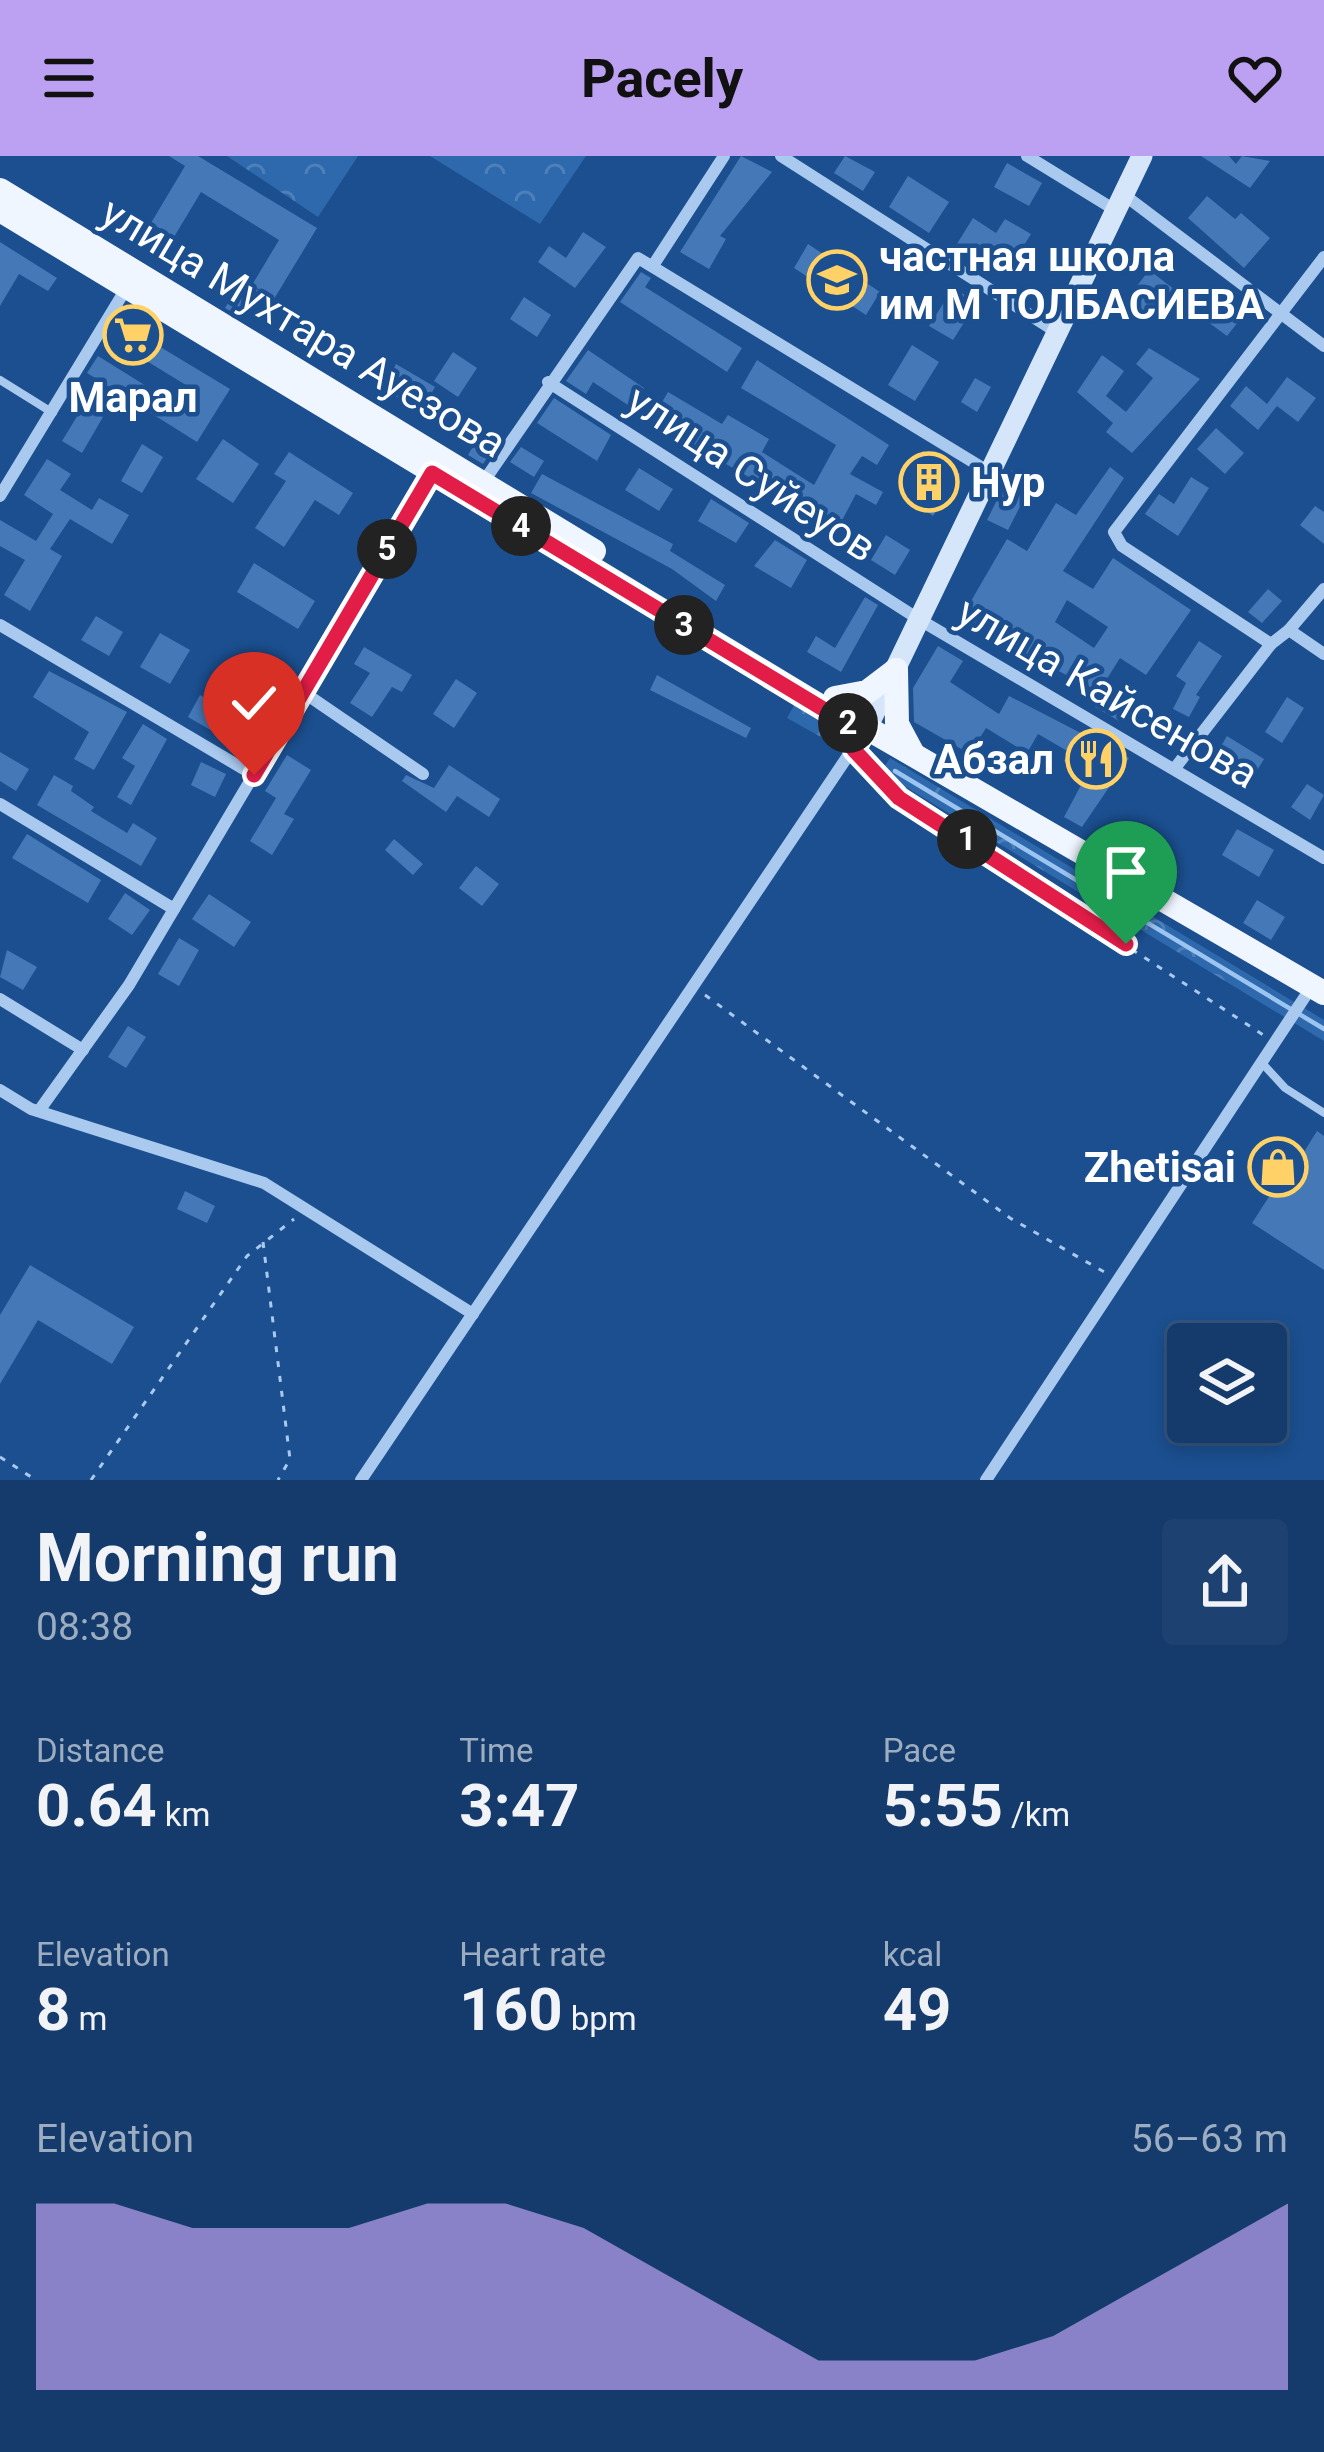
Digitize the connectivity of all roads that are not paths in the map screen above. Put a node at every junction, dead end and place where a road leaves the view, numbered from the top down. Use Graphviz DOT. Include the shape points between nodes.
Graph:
graph roads {
  1 [pos="724,156"];
  2 [pos="781,156"];
  3 [pos="1027,156"];
  4 [pos="1142,156"];
  5 [pos="0,190"];
  6 [pos="1119,202"];
  7 [pos="0,210"];
  8 [pos="1324,257"];
  9 [pos="654,264"];
  10 [pos="132,278"];
  11 [pos="1279,311"];
  12 [pos="1058,334"];
  13 [pos="1324,346"];
  14 [pos="0,380"];
  15 [pos="548,382"];
  16 [pos="54,413"];
  17 [pos="436,466"];
  18 [pos="991,473"];
  19 [pos="478,490"];
  20 [pos="0,496"];
  21 [pos="1324,589"];
  22 [pos="920,620"];
  23 [pos="0,625"];
  24 [pos="1289,630"];
  25 [pos="1270,644"];
  26 [pos="1324,654"];
  27 [pos="896,670"];
  28 [pos="303,692"];
  29 [pos="835,698"];
  30 [pos="867,728"];
  31 [pos="914,756"];
  32 [pos="1175,768"];
  33 [pos="423,774"];
  34 [pos="254,775"];
  35 [pos="0,804"];
  36 [pos="1324,858"];
  37 [pos="175,909"];
  38 [pos="0,999"];
  39 [pos="1306,1000"];
  40 [pos="83,1050"];
  41 [pos="1262,1064"];
  42 [pos="0,1090"];
  43 [pos="41,1108"];
  44 [pos="1324,1113"];
  45 [pos="473,1314"];
  46 [pos="361,1480"];
  47 [pos="986,1480"];
  1 -- 9 [label="street"];
  2 -- 12 [label="street"];
  3 -- 6 [label="street"];
  4 -- 6 [label="street"];
  5 -- 10 [label="main road, улица Мухтара Ауезова"];
  6 -- 11 [label="street"];
  6 -- 12 [label="street"];
  7 -- 10 [label="main road, улица Мухтара Ауезова"];
  8 -- 11 [label="street"];
  9 -- 15 [label="street" via="634,260"];
  9 -- 18 [label="street"];
  10 -- 16 [label="street"];
  10 -- 17 [label="main road, улица Мухтара Ауезова"];
  11 -- 13 [label="street"];
  11 -- 25 [label="street" via="1114,532 1122,546"];
  12 -- 18 [label="street"];
  14 -- 16 [label="lane"];
  15 -- 19 [label="street"];
  15 -- 22 [label="street, улица Суйеуов"];
  16 -- 20 [label="street"];
  17 -- 19 [label="main road, улица Мухтара Ауезова"];
  17 -- 28 [label="street"];
  18 -- 22 [label="street"];
  19 -- 29 [label="main road, улица Мухтара Ауезова"];
  19 -- 30 [label="main road, улица Мухтара Ауезова" via="848,724"];
  21 -- 24 [label="street"];
  22 -- 27 [label="street"];
  22 -- 32 [label="street, улица Кайсенова"];
  23 -- 34 [label="street"];
  24 -- 25 [label="street"];
  24 -- 26 [label="street"];
  25 -- 32 [label="street"];
  27 -- 29 [label="main road" via="867,692"];
  27 -- 30 [label="street"];
  27 -- 31 [label="main road" via="897,724"];
  28 -- 33 [label="street"];
  28 -- 34 [label="street"];
  29 -- 30 [label="main road, улица Мухтара Ауезова"];
  30 -- 31 [label="main road, улица Мухтара Ауезова"];
  30 -- 45 [label="street"];
  31 -- 39 [label="main road, улица Мухтара Ауезова"];
  32 -- 36 [label="street, улица Кайсенова"];
  34 -- 37 [label="street"];
  35 -- 37 [label="street"];
  37 -- 40 [label="street"];
  38 -- 40 [label="street"];
  39 -- 41 [label="street"];
  40 -- 43 [label="street"];
  41 -- 44 [label="lane"];
  41 -- 47 [label="street"];
  42 -- 43 [label="street"];
  43 -- 45 [label="street" via="264,1183"];
  45 -- 46 [label="street"];
}
